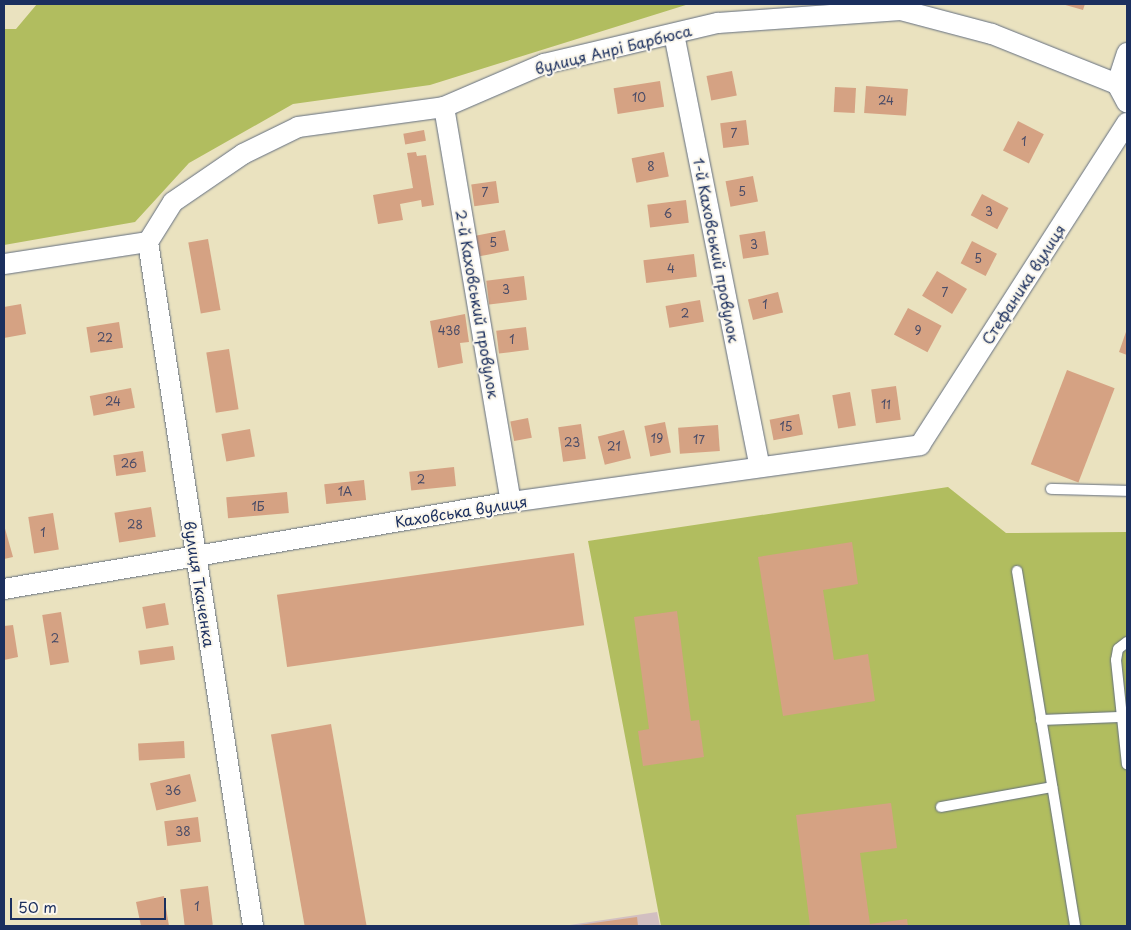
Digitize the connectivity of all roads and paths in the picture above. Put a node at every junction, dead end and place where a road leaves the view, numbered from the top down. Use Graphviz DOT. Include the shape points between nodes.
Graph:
graph roads {
  1 [pos="674,34"];
  2 [pos="1127,53"];
  3 [pos="1116,84"];
  4 [pos="1127,103"];
  5 [pos="444,106"];
  6 [pos="1127,123"];
  7 [pos="148,242"];
  8 [pos="4,264"];
  9 [pos="920,445"];
  10 [pos="760,467"];
  11 [pos="1051,489"];
  12 [pos="1127,491"];
  13 [pos="511,502"];
  14 [pos="195,554"];
  15 [pos="1017,571"];
  16 [pos="4,589"];
  17 [pos="1127,642"];
  18 [pos="1119,717"];
  19 [pos="1041,720"];
  20 [pos="1127,764"];
  21 [pos="1052,787"];
  22 [pos="941,807"];
  23 [pos="253,926"];
  24 [pos="1075,926"];
  1 -- 3 [label="street, вулиця Анрі Барбюса" via="718,24 901,10 992,34"];
  1 -- 5 [label="street, вулиця Анрі Барбюса" via="544,64"];
  1 -- 10 [label="street, 1-й Каховський провулок"];
  2 -- 3 [label="street"];
  3 -- 4 [label="street"];
  5 -- 7 [label="street, вулиця Анрі Барбюса" via="298,127 243,154 173,202"];
  5 -- 13 [label="street, 2-й Каховський провулок"];
  6 -- 9 [label="street, Стефаника вулиця"];
  7 -- 8 [label="street"];
  7 -- 14 [label="street, вулиця Ткаченка"];
  9 -- 10 [label="street, Каховська вулиця"];
  10 -- 13 [label="street, Каховська вулиця"];
  11 -- 12 [label="lane"];
  13 -- 14 [label="street, Каховська вулиця"];
  14 -- 16 [label="street, Каховська вулиця"];
  14 -- 23 [label="street, вулиця Ткаченка"];
  15 -- 19 [label="lane"];
  17 -- 18 [label="lane" via="1118,649 1116,660"];
  18 -- 19 [label="lane"];
  18 -- 20 [label="lane"];
  19 -- 21 [label="lane"];
  21 -- 22 [label="lane"];
  21 -- 24 [label="lane"];
}
